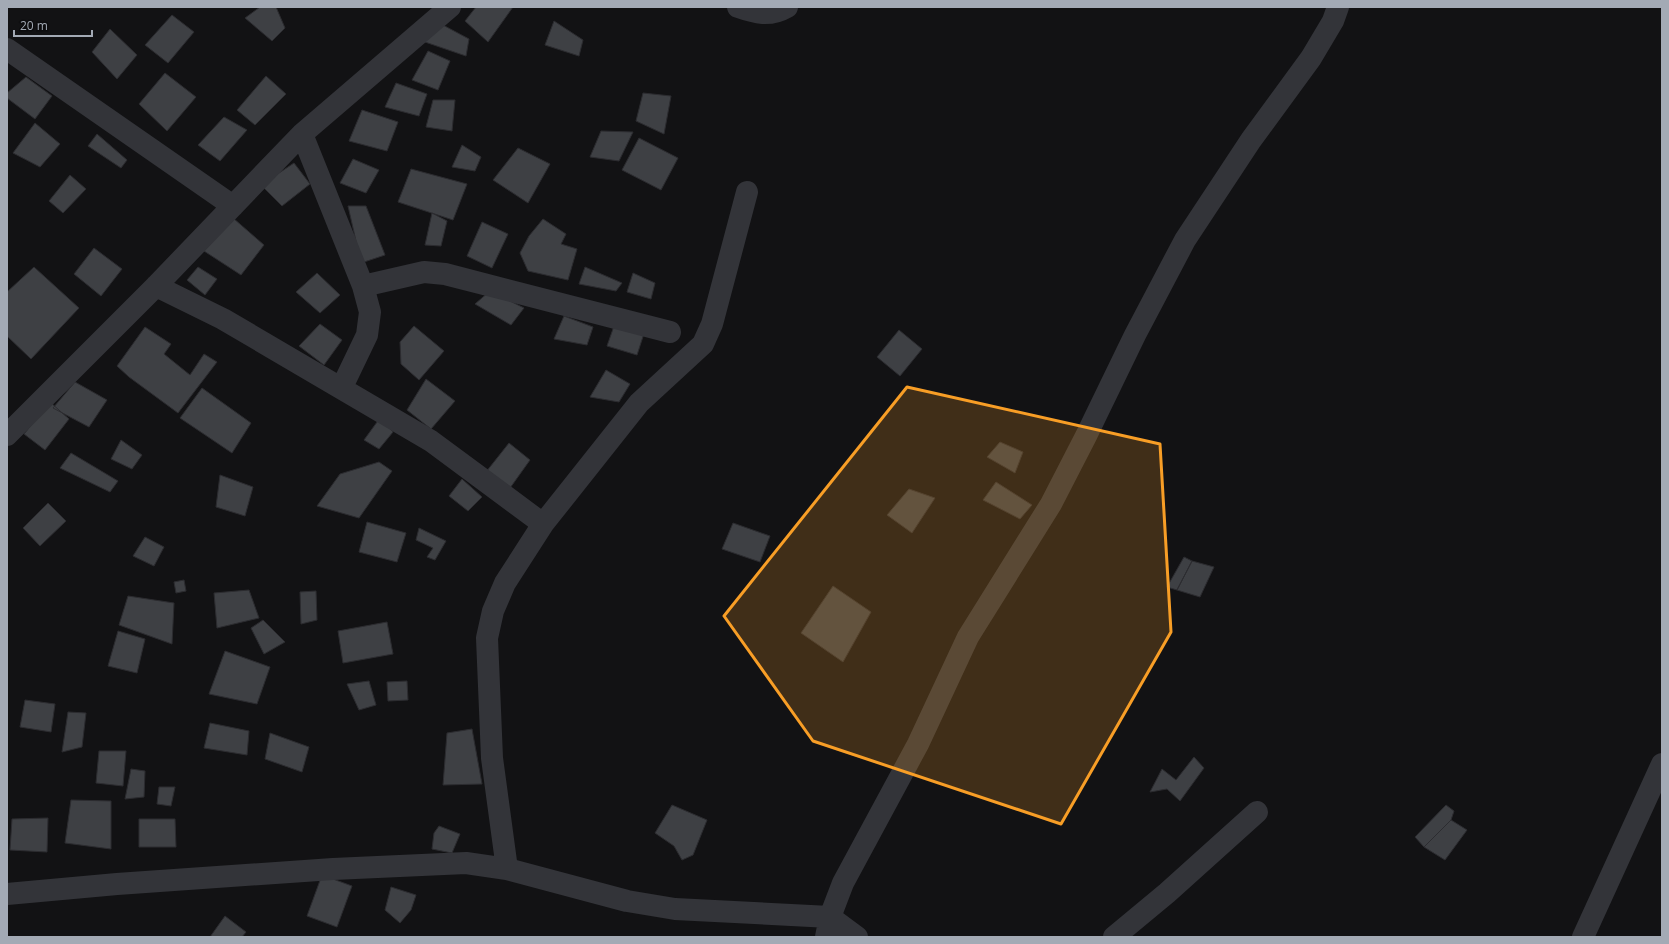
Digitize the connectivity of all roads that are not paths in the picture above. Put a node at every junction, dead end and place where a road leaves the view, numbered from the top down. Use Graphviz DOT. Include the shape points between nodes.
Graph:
graph roads {
  1 [pos="450,7"];
  2 [pos="738,7"];
  3 [pos="787,7"];
  4 [pos="1338,7"];
  5 [pos="7,49"];
  6 [pos="302,134"];
  7 [pos="747,192"];
  8 [pos="233,206"];
  9 [pos="156,286"];
  10 [pos="363,286"];
  11 [pos="670,332"];
  12 [pos="342,387"];
  13 [pos="7,435"];
  14 [pos="543,524"];
  15 [pos="1662,764"];
  16 [pos="1257,812"];
  17 [pos="507,869"];
  18 [pos="7,894"];
  19 [pos="828,927"];
  20 [pos="857,937"];
  21 [pos="1114,937"];
  22 [pos="1582,937"];
  1 -- 6 [label="street"];
  2 -- 3 [label="street" via="761,15"];
  4 -- 19 [label="street" via="1333,21 1311,58 1251,140 1185,240 1134,335 1051,504 968,637 918,744 843,883"];
  5 -- 8 [label="street"];
  6 -- 8 [label="street"];
  6 -- 10 [label="street"];
  7 -- 14 [label="street" via="712,324 703,344 639,403"];
  8 -- 9 [label="street"];
  9 -- 12 [label="street" via="223,319"];
  9 -- 13 [label="street"];
  10 -- 11 [label="street" via="424,272 445,274"];
  10 -- 12 [label="street" via="370,312 367,335"];
  12 -- 14 [label="street" via="431,441"];
  14 -- 17 [label="street" via="505,583 493,611 487,638 492,758"];
  15 -- 22 [label="street"];
  16 -- 21 [label="street"];
  17 -- 18 [label="street" via="466,863 117,884"];
  17 -- 19 [label="street" via="627,902"];
  19 -- 20 [label="street"];
}
